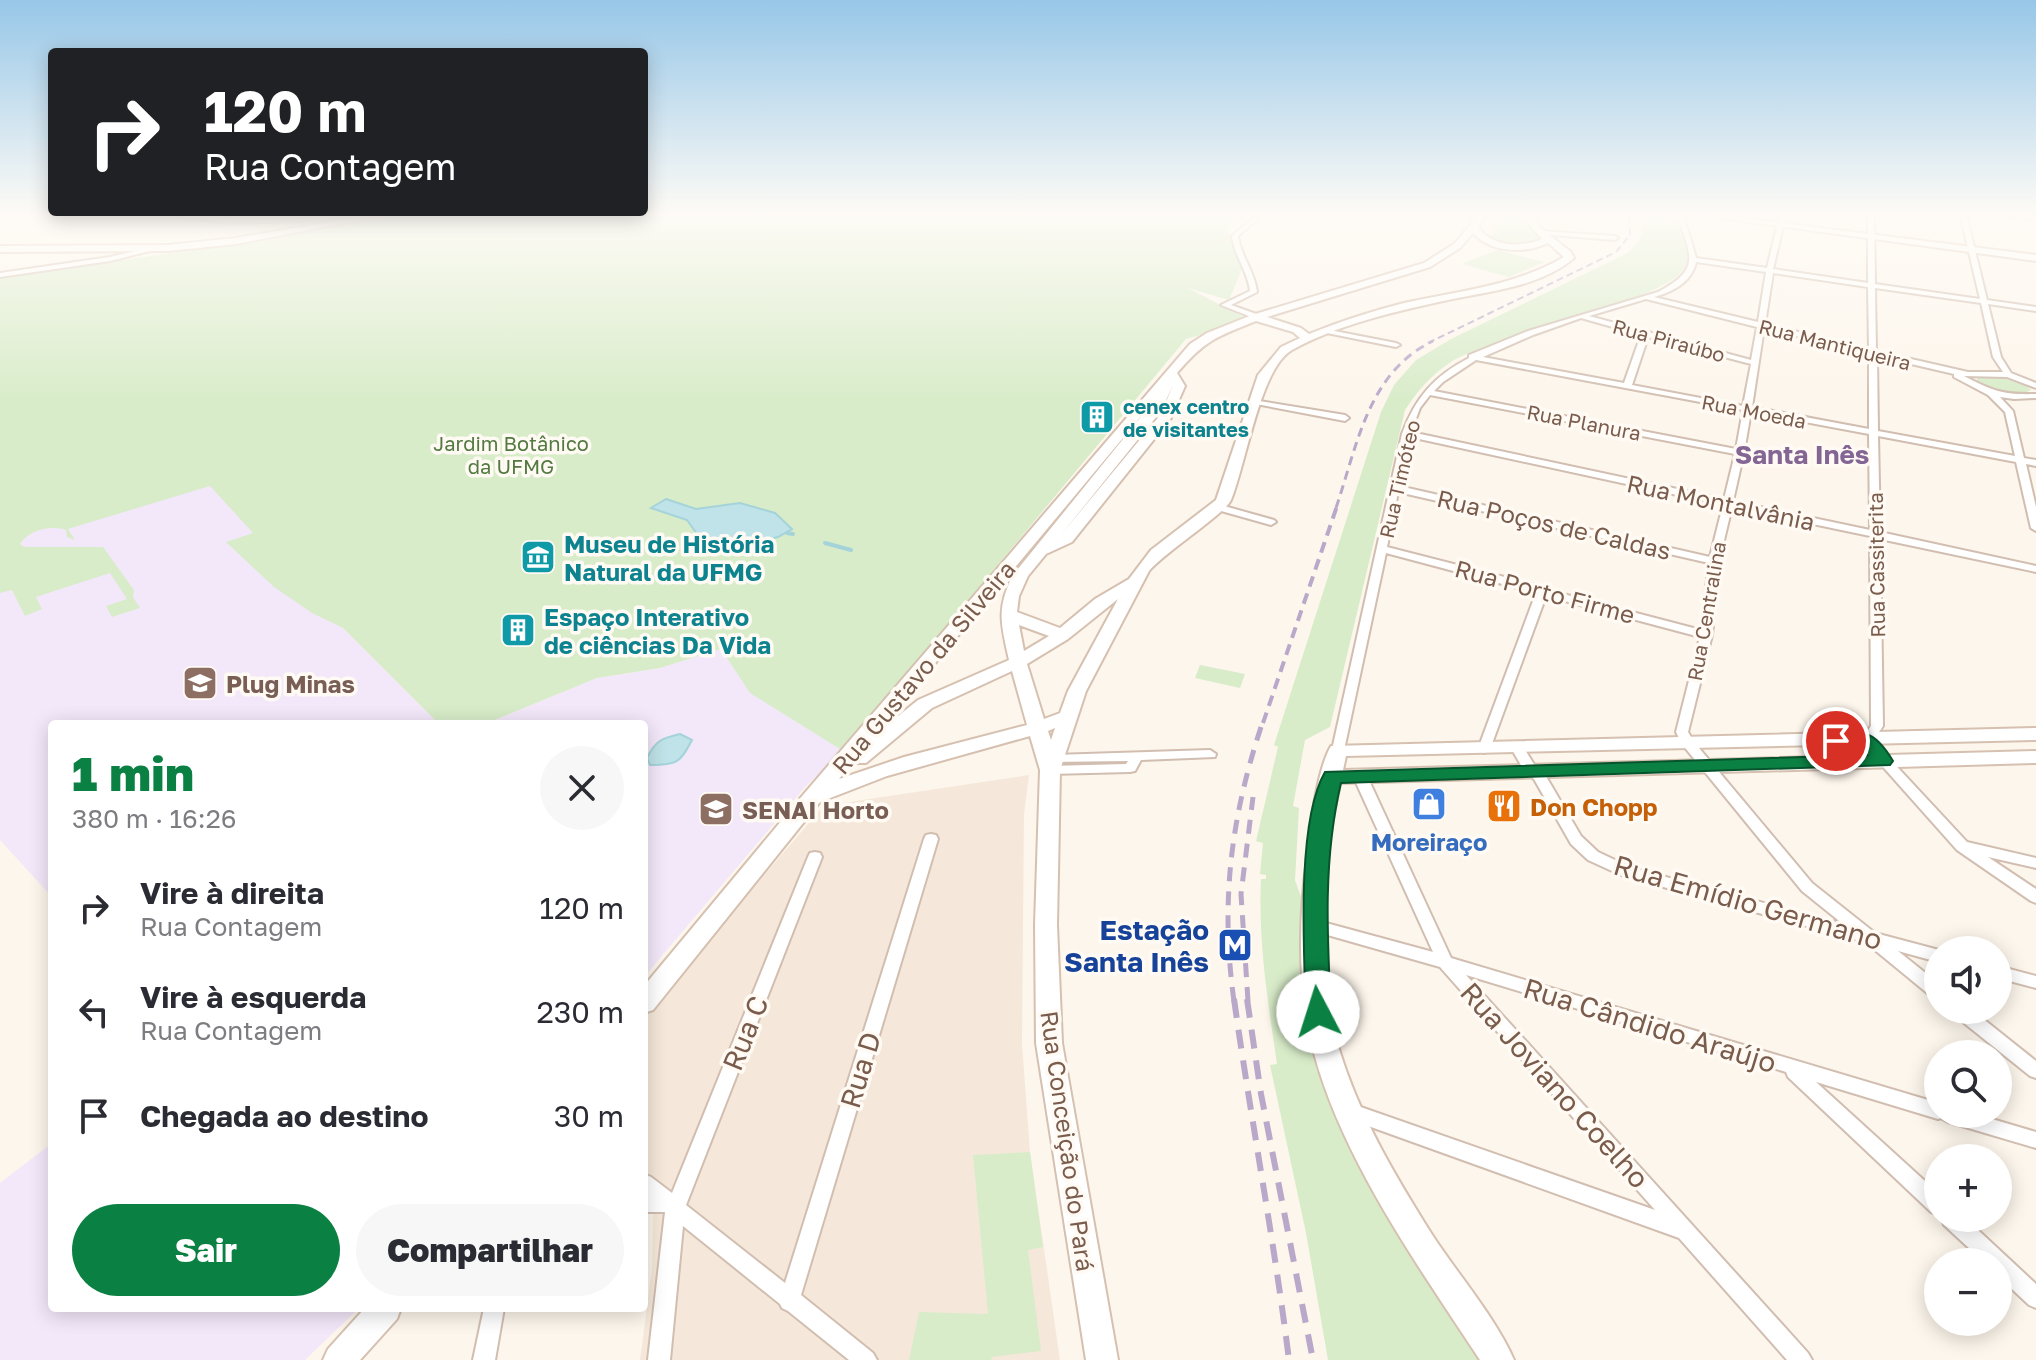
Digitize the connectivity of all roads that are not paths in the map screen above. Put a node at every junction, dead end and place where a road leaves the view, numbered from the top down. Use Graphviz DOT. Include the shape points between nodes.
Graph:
graph roads {
  1 [pos="1252,277"];
  2 [pos="1384,277"];
  3 [pos="1529,277"];
  4 [pos="1686,277"];
  5 [pos="1769,277"];
  6 [pos="1821,277"];
  7 [pos="1873,277"];
  8 [pos="1978,277"];
  9 [pos="1873,285"];
  10 [pos="1646,298"];
  11 [pos="1984,301"];
  12 [pos="2036,309"];
  13 [pos="1247,317"];
  14 [pos="1584,317"];
  15 [pos="1763,326"];
  16 [pos="1327,331"];
  17 [pos="1645,334"];
  18 [pos="1307,338"];
  19 [pos="1396,345"];
  20 [pos="1874,353"];
  21 [pos="1472,357"];
  22 [pos="1997,357"];
  23 [pos="1754,363"];
  24 [pos="1173,369"];
  25 [pos="1992,373"];
  26 [pos="2008,375"];
  27 [pos="1967,376"];
  28 [pos="2036,386"];
  29 [pos="1627,387"];
  30 [pos="1427,392"];
  31 [pos="1991,393"];
  32 [pos="2036,396"];
  33 [pos="2014,397"];
  34 [pos="1256,402"];
  35 [pos="1746,409"];
  36 [pos="2009,411"];
  37 [pos="1345,418"];
  38 [pos="1873,433"];
  39 [pos="1406,434"];
  40 [pos="1740,452"];
  41 [pos="2021,460"];
  42 [pos="2036,463"];
  43 [pos="1394,488"];
  44 [pos="1726,502"];
  45 [pos="1217,507"];
  46 [pos="1271,522"];
  47 [pos="2036,528"];
  48 [pos="1877,536"];
  49 [pos="1383,549"];
  50 [pos="1714,561"];
  51 [pos="2036,569"];
  52 [pos="1136,582"];
  53 [pos="1543,590"];
  54 [pos="1008,615"];
  55 [pos="1062,635"];
  56 [pos="1706,635"];
  57 [pos="1018,662"];
  58 [pos="1067,717"];
  59 [pos="1037,729"];
  60 [pos="2036,734"];
  61 [pos="1002,741"];
  62 [pos="1866,741"];
  63 [pos="1688,744"];
  64 [pos="1517,748"];
  65 [pos="1484,749"];
  66 [pos="1338,750"];
  67 [pos="1210,754"];
  68 [pos="2036,757"];
  69 [pos="1883,761"];
  70 [pos="1052,764"];
  71 [pos="1706,766"];
  72 [pos="1530,769"];
  73 [pos="1360,776"];
  74 [pos="1333,777"];
  75 [pos="811,800"];
  76 [pos="931,839"];
  77 [pos="1962,846"];
  78 [pos="815,857"];
  79 [pos="2036,863"];
  80 [pos="2036,897"];
  81 [pos="1315,926"];
  82 [pos="1871,939"];
  83 [pos="1924,952"];
  84 [pos="1445,962"];
  85 [pos="2012,976"];
  86 [pos="1924,981"];
  87 [pos="2036,982"];
  88 [pos="648,998"];
  89 [pos="1977,1024"];
  90 [pos="1790,1068"];
  91 [pos="2036,1071"];
  92 [pos="1924,1107"];
  93 [pos="1351,1112"];
  94 [pos="1995,1128"];
  95 [pos="2036,1140"];
  96 [pos="648,1186"];
  97 [pos="1924,1193"];
  98 [pos="648,1203"];
  99 [pos="670,1205"];
  100 [pos="1684,1230"];
  101 [pos="1966,1232"];
  102 [pos="1983,1248"];
  103 [pos="2012,1275"];
  104 [pos="2036,1298"];
  105 [pos="789,1301"];
  106 [pos="382,1312"];
  107 [pos="493,1312"];
  108 [pos="339,1360"];
  109 [pos="484,1360"];
  110 [pos="659,1360"];
  111 [pos="866,1360"];
  112 [pos="1102,1360"];
  113 [pos="1498,1360"];
  114 [pos="1801,1360"];
  1 -- 13 [label="street" via="1254,292 1225,305"];
  2 -- 13 [label="main road, Rua Gustavo da Silveira"];
  3 -- 16 [label="main road, Rua Conceição do Pará" via="1402,307"];
  4 -- 10 [label="street, Rua Timóteo"];
  5 -- 15 [label="street, Rua Centralina"];
  6 -- 9 [label="street"];
  7 -- 9 [label="street, Rua Cassiterita"];
  8 -- 11 [label="street"];
  9 -- 11 [label="street"];
  9 -- 20 [label="street, Rua Cassiterita"];
  10 -- 14 [label="street, Rua Timóteo"];
  10 -- 15 [label="street, Rua Mantiqueira"];
  11 -- 12 [label="street"];
  11 -- 22 [label="street"];
  13 -- 18 [label="main road" via="1297,330"];
  13 -- 24 [label="main road, Rua Gustavo da Silveira" via="1201,340"];
  14 -- 17 [label="street, Rua Piraúbo"];
  14 -- 21 [label="street, Rua Timóteo"];
  15 -- 20 [label="street, Rua Mantiqueira"];
  15 -- 23 [label="street, Rua Centralina"];
  16 -- 18 [label="main road, Rua Conceição do Pará"];
  16 -- 19 [label="street"];
  17 -- 23 [label="street, Rua Piraúbo"];
  17 -- 29 [label="street"];
  18 -- 34 [label="main road, Rua Conceição do Pará" via="1269,365"];
  20 -- 27 [label="street, Rua Mantiqueira"];
  20 -- 38 [label="street, Rua Cassiterita"];
  21 -- 29 [label="street, Rua Moeda"];
  21 -- 30 [label="street, Rua Timóteo"];
  22 -- 25 [label="street"];
  22 -- 26 [label="street"];
  23 -- 35 [label="street, Rua Centralina"];
  24 -- 54 [label="main road, Rua Gustavo da Silveira" via="1157,408 1021,575"];
  24 -- 75 [label="main road, Rua Gustavo da Silveira"];
  25 -- 26 [label="street"];
  25 -- 27 [label="street"];
  26 -- 28 [label="street"];
  27 -- 31 [label="street" via="1973,386"];
  29 -- 35 [label="street, Rua Moeda"];
  30 -- 39 [label="street, Rua Timóteo"];
  30 -- 40 [label="street, Rua Planura"];
  31 -- 33 [label="street"];
  31 -- 36 [label="street"];
  32 -- 33 [label="street"];
  33 -- 36 [label="street"];
  34 -- 37 [label="street"];
  34 -- 45 [label="main road, Rua Conceição do Pará" via="1227,495"];
  35 -- 38 [label="street, Rua Moeda"];
  35 -- 40 [label="street, Rua Centralina"];
  36 -- 41 [label="street"];
  38 -- 41 [label="street, Rua Moeda"];
  38 -- 48 [label="street, Rua Cassiterita"];
  39 -- 43 [label="street, Rua Timóteo"];
  39 -- 44 [label="street, Rua Montalvânia"];
  40 -- 44 [label="street, Rua Centralina"];
  41 -- 42 [label="street, Rua Moeda"];
  41 -- 47 [label="street"];
  43 -- 49 [label="street, Rua Timóteo"];
  43 -- 50 [label="street, Rua Poços de Caldas"];
  44 -- 48 [label="street, Rua Montalvânia"];
  44 -- 50 [label="street, Rua Centralina"];
  45 -- 46 [label="street"];
  45 -- 52 [label="main road, Rua Conceição do Pará" via="1156,553"];
  48 -- 51 [label="street, Rua Montalvânia"];
  48 -- 62 [label="street, Rua Cassiterita" via="1877,726"];
  49 -- 53 [label="street, Rua Porto Firme"];
  49 -- 66 [label="street, Rua Timóteo"];
  50 -- 56 [label="street, Rua Centralina"];
  52 -- 55 [label="main road" via="1101,602"];
  52 -- 58 [label="main road, Rua Conceição do Pará"];
  53 -- 56 [label="street, Rua Porto Firme"];
  53 -- 65 [label="street"];
  54 -- 55 [label="main road"];
  54 -- 57 [label="main road, Rua Gustavo da Silveira"];
  55 -- 57 [label="main road"];
  56 -- 63 [label="street, Rua Centralina" via="1682,732"];
  57 -- 59 [label="main road, Rua Gustavo da Silveira"];
  57 -- 75 [label="main road" via="925,704"];
  58 -- 59 [label="main road"];
  58 -- 70 [label="main road, Rua Conceição do Pará"];
  59 -- 61 [label="main road"];
  59 -- 70 [label="main road, Rua Gustavo da Silveira"];
  60 -- 62 [label="main road"];
  61 -- 70 [label="main road"];
  61 -- 75 [label="main road" via="851,779"];
  62 -- 63 [label="main road"];
  62 -- 69 [label="street"];
  63 -- 64 [label="main road"];
  63 -- 71 [label="street"];
  64 -- 65 [label="main road"];
  64 -- 72 [label="street, Rua Emídio Germano"];
  65 -- 66 [label="main road"];
  66 -- 74 [label="main road, Rua Timóteo"];
  67 -- 70 [label="street" via="1138,755 1130,768"];
  68 -- 69 [label="main road"];
  69 -- 71 [label="main road"];
  69 -- 77 [label="street"];
  70 -- 112 [label="main road, Rua Conceição do Pará" via="1046,925 1049,1043"];
  71 -- 72 [label="main road"];
  71 -- 82 [label="street" via="1787,867"];
  72 -- 73 [label="main road"];
  72 -- 82 [label="street, Rua Emídio Germano" via="1576,840 1593,856 1628,872"];
  73 -- 74 [label="main road"];
  73 -- 84 [label="street, Rua Joviano Coelho"];
  74 -- 81 [label="main road, Rua Timóteo" via="1323,814"];
  75 -- 88 [label="main road, Rua Gustavo da Silveira"];
  76 -- 105 [label="street, Rua D"];
  77 -- 79 [label="street"];
  77 -- 80 [label="street"];
  78 -- 99 [label="street, Rua C"];
  81 -- 84 [label="street, Rua Cândido Araújo"];
  81 -- 93 [label="main road, Rua Timóteo" via="1315,979 1325,1045"];
  82 -- 83 [label="street, Rua Emídio Germano"];
  82 -- 86 [label="street"];
  84 -- 90 [label="street, Rua Cândido Araújo"];
  84 -- 100 [label="street, Rua Joviano Coelho"];
  85 -- 87 [label="street"];
  89 -- 91 [label="street"];
  90 -- 92 [label="street, Rua Cândido Araújo"];
  90 -- 97 [label="street"];
  93 -- 100 [label="street"];
  93 -- 113 [label="main road, Rua Timóteo" via="1393,1199"];
  94 -- 95 [label="street"];
  96 -- 99 [label="street"];
  98 -- 99 [label="street"];
  99 -- 105 [label="street"];
  99 -- 110 [label="street, Rua C"];
  100 -- 114 [label="street, Rua Joviano Coelho"];
  101 -- 102 [label="street"];
  103 -- 104 [label="street"];
  105 -- 111 [label="street"];
  106 -- 108 [label="main road"];
  107 -- 109 [label="street"];
}
